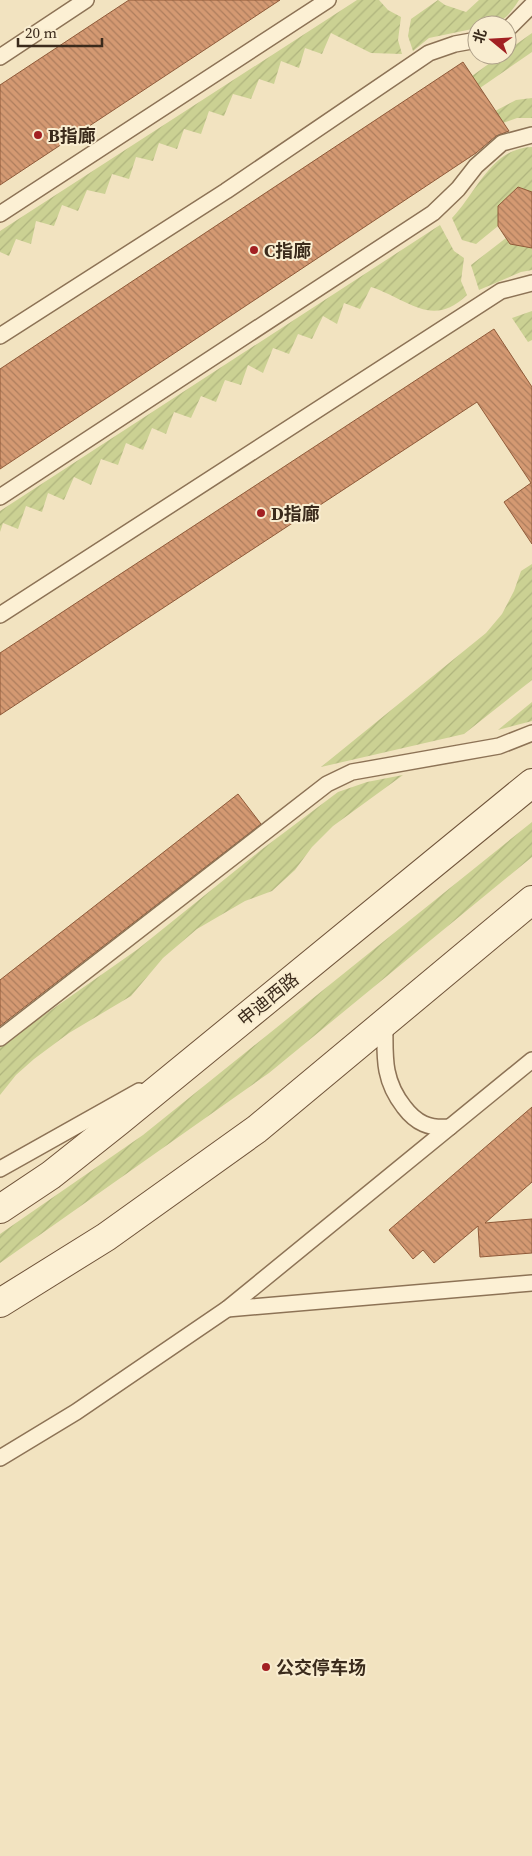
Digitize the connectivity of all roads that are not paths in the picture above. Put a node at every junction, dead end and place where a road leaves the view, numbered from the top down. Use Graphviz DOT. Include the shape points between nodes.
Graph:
graph roads {
  1 [pos="86,0"];
  2 [pos="328,0"];
  3 [pos="532,5"];
  4 [pos="517,20"];
  5 [pos="467,42"];
  6 [pos="0,57"];
  7 [pos="532,135"];
  8 [pos="0,214"];
  9 [pos="532,283"];
  10 [pos="0,336"];
  11 [pos="0,497"];
  12 [pos="0,615"];
  13 [pos="532,733"];
  14 [pos="532,783"];
  15 [pos="532,900"];
  16 [pos="385,1022"];
  17 [pos="0,1038"];
  18 [pos="532,1060"];
  19 [pos="189,1063"];
  20 [pos="450,1128"];
  21 [pos="0,1169"];
  22 [pos="0,1210"];
  23 [pos="532,1283"];
  24 [pos="0,1303"];
  25 [pos="228,1309"];
  26 [pos="0,1458"];
  1 -- 6 [label="lane"];
  2 -- 8 [label="lane"];
  3 -- 4 [label="lane"];
  5 -- 10 [label="lane" via="429,53 226,191"];
  7 -- 11 [label="lane" via="502,143 476,166 434,213"];
  9 -- 12 [label="lane" via="501,290"];
  13 -- 17 [label="lane" via="499,746 352,772 327,784"];
  14 -- 19 [label="street, 申迪西路"];
  15 -- 16 [label="street"];
  16 -- 20 [label="lane" via="385,1064 393,1093 421,1124 435,1129"];
  16 -- 24 [label="street" via="257,1129 106,1237"];
  18 -- 20 [label="lane"];
  19 -- 21 [label="lane"];
  19 -- 22 [label="street, 申迪西路" via="51,1175"];
  20 -- 25 [label="lane"];
  23 -- 25 [label="lane"];
  25 -- 26 [label="lane" via="76,1412"];
}
